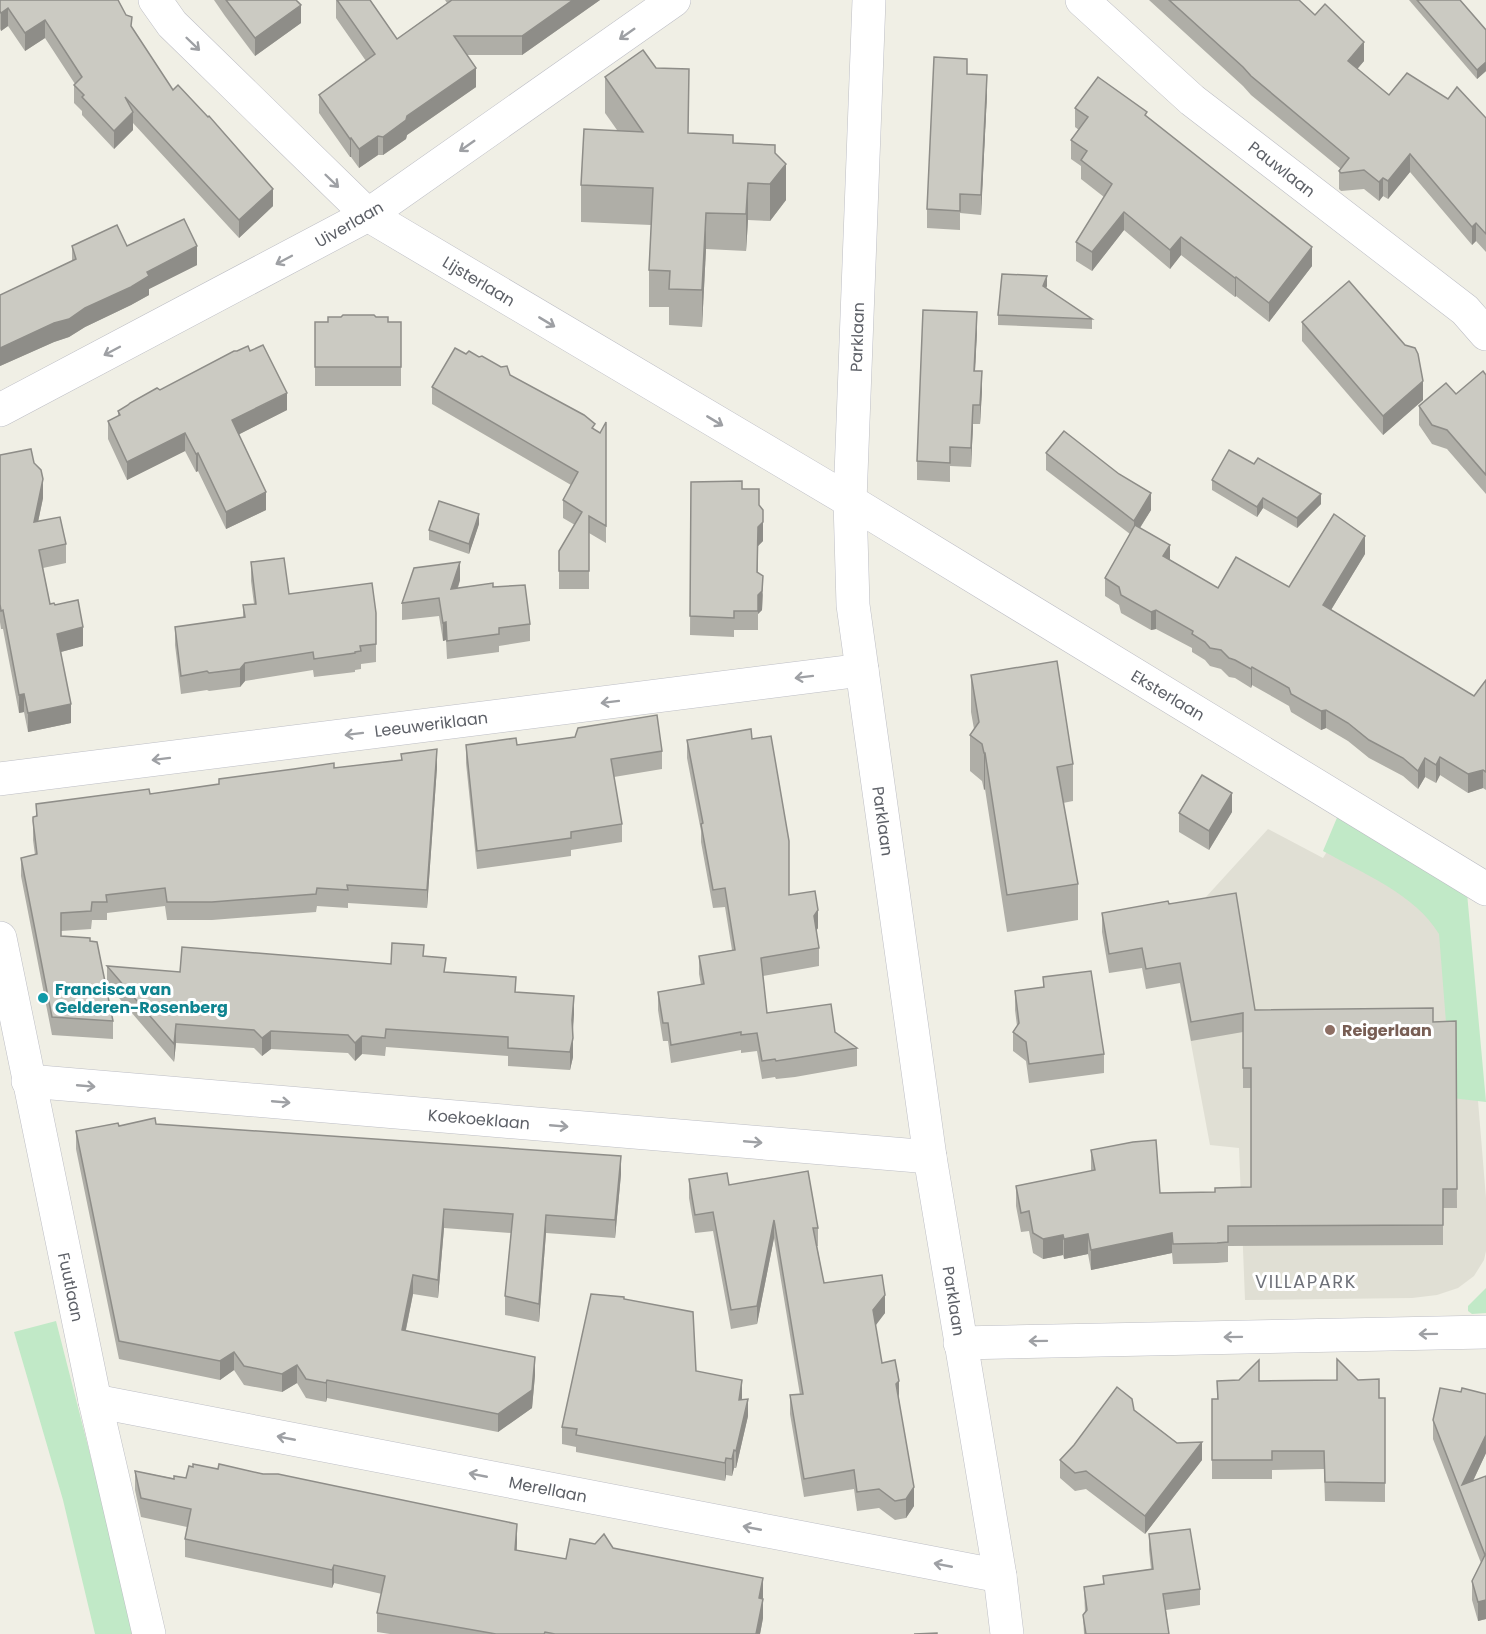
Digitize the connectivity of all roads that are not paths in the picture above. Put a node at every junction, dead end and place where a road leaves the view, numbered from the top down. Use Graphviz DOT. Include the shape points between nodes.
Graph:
graph roads {
  1 [pos="155,0"];
  2 [pos="674,0"];
  3 [pos="869,0"];
  4 [pos="1082,0"];
  5 [pos="368,215"];
  6 [pos="1475,301"];
  7 [pos="1486,334"];
  8 [pos="0,410"];
  9 [pos="850,501"];
  10 [pos="862,670"];
  11 [pos="0,779"];
  12 [pos="1486,889"];
  13 [pos="0,938"];
  14 [pos="28,1081"];
  15 [pos="930,1157"];
  16 [pos="1486,1332"];
  17 [pos="960,1343"];
  18 [pos="95,1401"];
  19 [pos="1000,1576"];
  20 [pos="149,1634"];
  21 [pos="1007,1634"];
  1 -- 5 [label="street, Lijsterlaan, one-way" via="172,24"];
  2 -- 5 [label="street, Uiverlaan, one-way"];
  3 -- 9 [label="street, Parklaan"];
  4 -- 6 [label="street, Pauwlaan" via="1192,100"];
  5 -- 8 [label="street, Uiverlaan, one-way"];
  5 -- 9 [label="street, Lijsterlaan, one-way"];
  6 -- 7 [label="street, Pauwlaan"];
  9 -- 10 [label="street, Parklaan" via="853,605"];
  9 -- 12 [label="street, Eksterlaan"];
  10 -- 11 [label="street, Leeuweriklaan, one-way"];
  10 -- 15 [label="street, Parklaan"];
  13 -- 14 [label="street, Fuutlaan"];
  14 -- 15 [label="street, Koekoeklaan, one-way"];
  14 -- 18 [label="street, Fuutlaan"];
  15 -- 17 [label="street, Parklaan"];
  16 -- 17 [label="street, one-way"];
  17 -- 19 [label="street, Parklaan"];
  19 -- 18 [label="street, Merellaan, one-way"];
  18 -- 20 [label="street, Fuutlaan"];
  19 -- 21 [label="street, Parklaan"];
}
